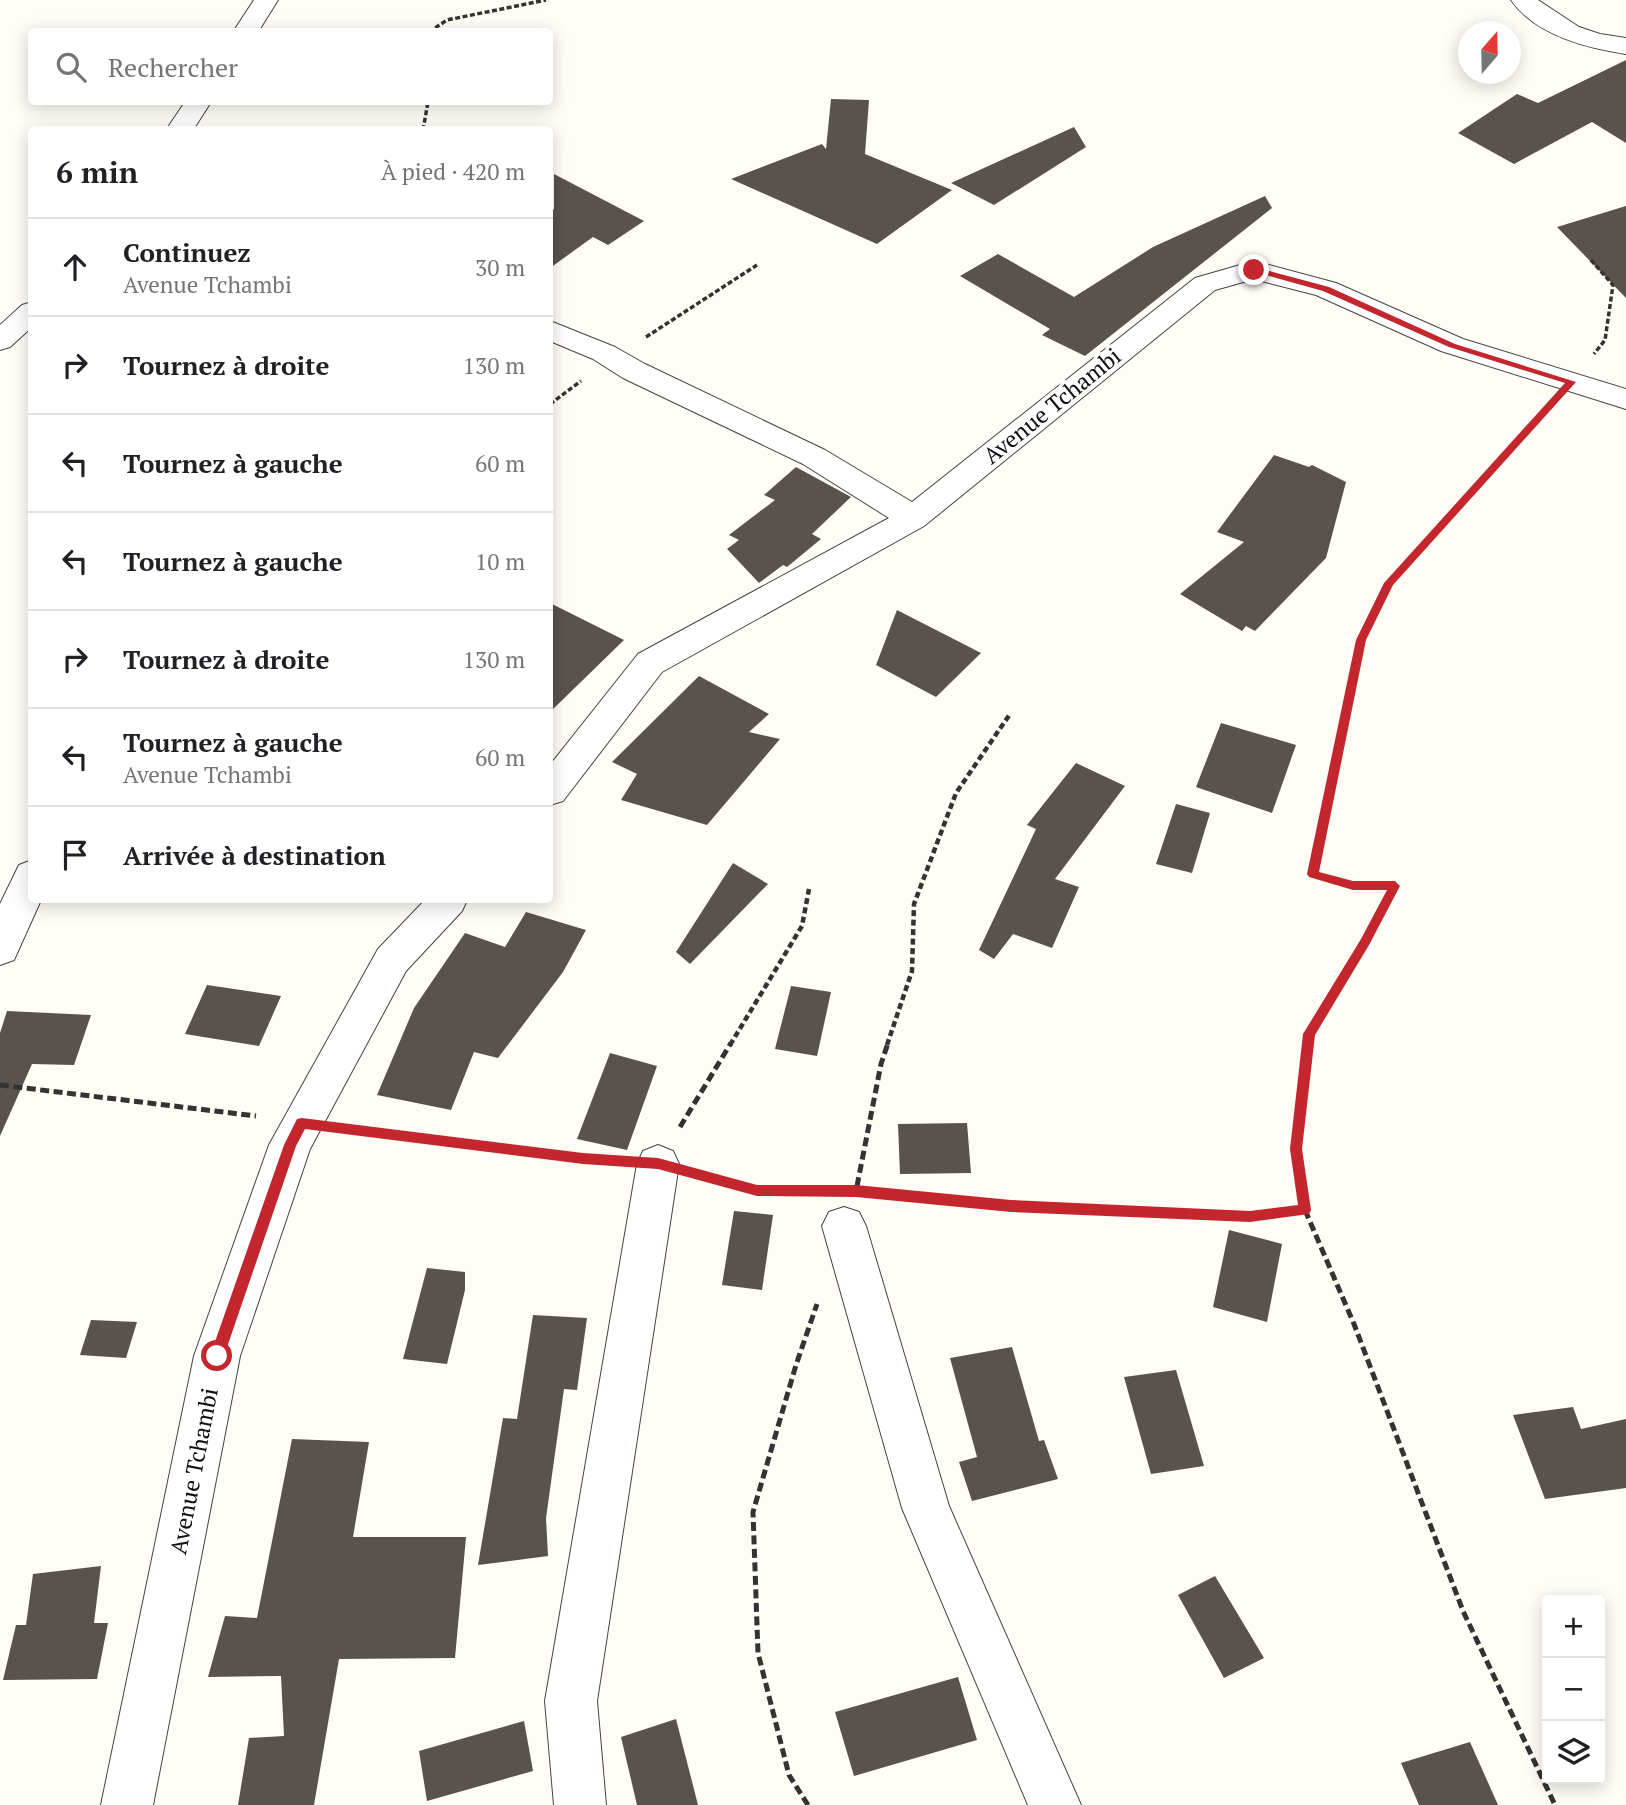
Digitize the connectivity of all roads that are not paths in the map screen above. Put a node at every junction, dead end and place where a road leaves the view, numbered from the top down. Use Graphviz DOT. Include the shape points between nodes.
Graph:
graph roads {
  1 [pos="266,0"];
  2 [pos="1523,0"];
  3 [pos="248,28"];
  4 [pos="1626,46"];
  5 [pos="196,105"];
  6 [pos="182,126"];
  7 [pos="28,315"];
  8 [pos="553,331"];
  9 [pos="0,341"];
  10 [pos="1626,399"];
  11 [pos="913,518"];
  12 [pos="553,787"];
  13 [pos="28,884"];
  14 [pos="445,903"];
  15 [pos="0,949"];
  16 [pos="658,1164"];
  17 [pos="844,1203"];
  18 [pos="127,1805"];
  19 [pos="580,1805"];
  20 [pos="1055,1805"];
  1 -- 3 [label="street"];
  2 -- 4 [label="street" via="1560,29 1592,42"];
  5 -- 6 [label="street"];
  7 -- 9 [label="street"];
  8 -- 11 [label="street" via="814,457"];
  10 -- 11 [label="street, Avenue Tchambi" via="1452,345 1326,289 1254,270 1205,284"];
  11 -- 12 [label="street, Avenue Tchambi" via="650,663"];
  13 -- 15 [label="street"];
  14 -- 18 [label="street, Avenue Tchambi" via="392,960 290,1145 217,1356"];
  16 -- 19 [label="street" via="571,1701"];
  17 -- 20 [label="street" via="926,1508"];
}
